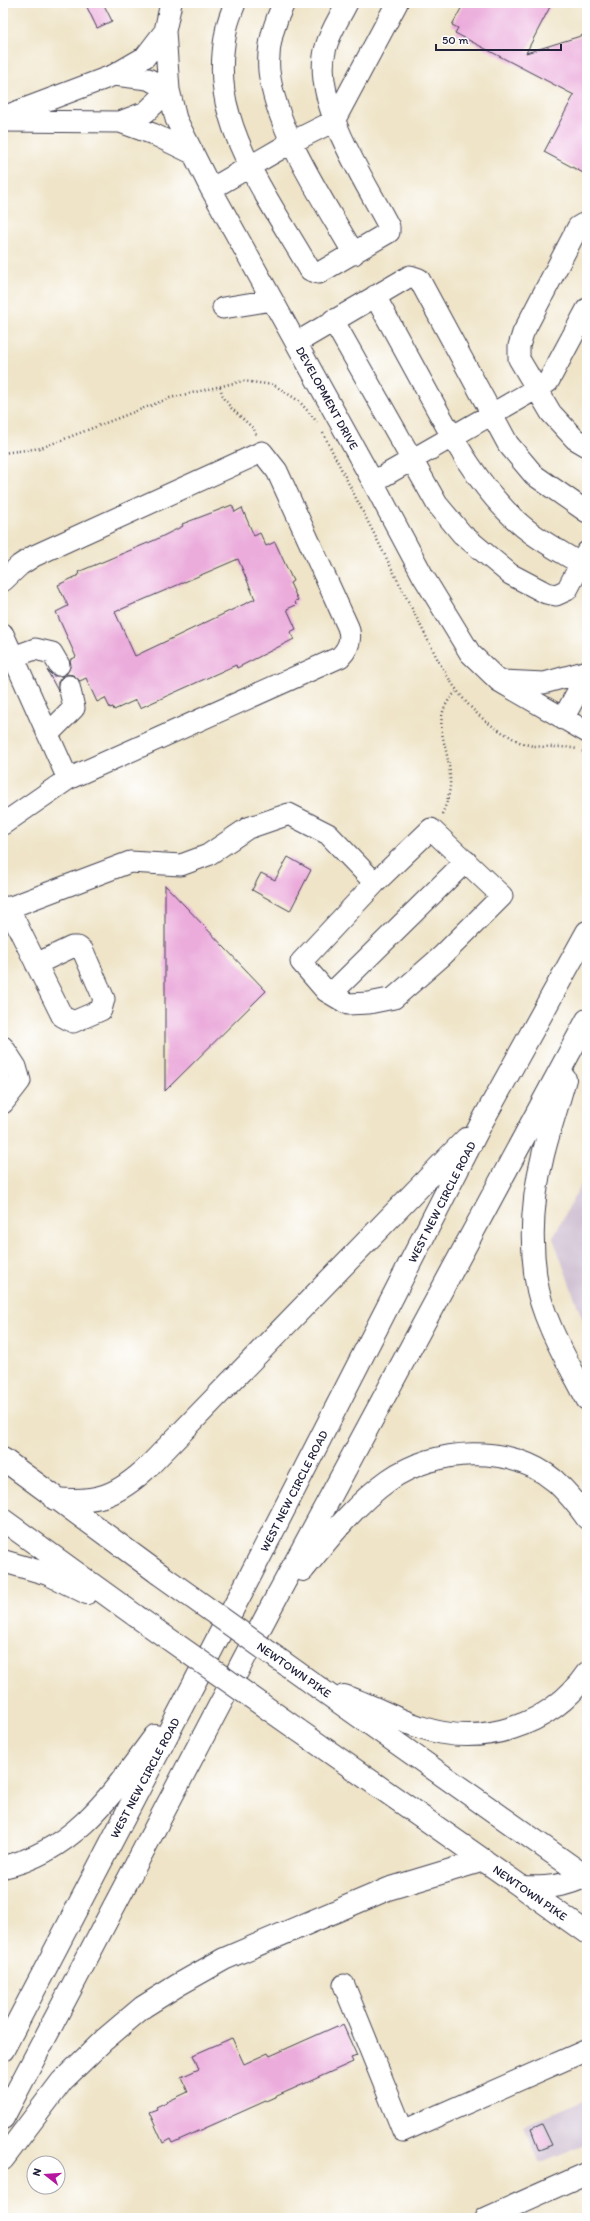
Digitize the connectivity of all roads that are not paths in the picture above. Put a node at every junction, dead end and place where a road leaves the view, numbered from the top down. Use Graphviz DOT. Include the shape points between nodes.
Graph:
graph roads {
  1 [pos="171,3"];
  2 [pos="235,3"];
  3 [pos="284,3"];
  4 [pos="347,3"];
  5 [pos="397,3"];
  6 [pos="165,31"];
  7 [pos="114,75"];
  8 [pos="169,90"];
  9 [pos="3,117"];
  10 [pos="3,121"];
  11 [pos="334,121"];
  12 [pos="120,122"];
  13 [pos="292,142"];
  14 [pos="192,153"];
  15 [pos="250,166"];
  16 [pos="211,189"];
  17 [pos="587,224"];
  18 [pos="354,254"];
  19 [pos="375,296"];
  20 [pos="272,300"];
  21 [pos="223,308"];
  22 [pos="587,309"];
  23 [pos="334,320"];
  24 [pos="296,343"];
  25 [pos="536,389"];
  26 [pos="491,415"];
  27 [pos="452,436"];
  28 [pos="587,446"];
  29 [pos="412,459"];
  30 [pos="373,482"];
  31 [pos="587,512"];
  32 [pos="584,558"];
  33 [pos="3,581"];
  34 [pos="3,634"];
  35 [pos="13,657"];
  36 [pos="59,665"];
  37 [pos="587,673"];
  38 [pos="499,681"];
  39 [pos="69,686"];
  40 [pos="562,719"];
  41 [pos="587,732"];
  42 [pos="48,734"];
  43 [pos="68,779"];
  44 [pos="3,824"];
  45 [pos="466,861"];
  46 [pos="375,883"];
  47 [pos="9,907"];
  48 [pos="587,932"];
  49 [pos="36,964"];
  50 [pos="326,992"];
  51 [pos="587,1020"];
  52 [pos="3,1047"];
  53 [pos="572,1049"];
  54 [pos="3,1102"];
  55 [pos="482,1122"];
  56 [pos="587,1399"];
  57 [pos="3,1459"];
  58 [pos="55,1499"];
  59 [pos="587,1518"];
  60 [pos="3,1520"];
  61 [pos="3,1561"];
  62 [pos="269,1611"];
  63 [pos="136,1616"];
  64 [pos="587,1673"];
  65 [pos="198,1676"];
  66 [pos="319,1688"];
  67 [pos="484,1860"];
  68 [pos="3,1866"];
  69 [pos="586,1876"];
  70 [pos="522,1887"];
  71 [pos="587,1933"];
  72 [pos="344,1985"];
  73 [pos="3,2050"];
  74 [pos="587,2050"];
  75 [pos="3,2118"];
  76 [pos="3,2159"];
  77 [pos="587,2173"];
  78 [pos="486,2218"];
  1 -- 6 [label="street, DEVELOPMENT DRIVE"];
  2 -- 15 [label="street" via="226,31 224,90 229,114"];
  3 -- 13 [label="street" via="271,40 269,70 276,107"];
  4 -- 11 [label="street" via="326,46 322,69"];
  5 -- 11 [label="street"];
  6 -- 7 [label="street" via="145,57"];
  6 -- 8 [label="street, DEVELOPMENT DRIVE"];
  7 -- 8 [label="street" via="148,79"];
  7 -- 9 [label="street"];
  8 -- 12 [label="street" via="146,112"];
  8 -- 14 [label="street, DEVELOPMENT DRIVE" via="176,120"];
  10 -- 12 [label="street"];
  11 -- 13 [label="street"];
  11 -- 18 [label="street" via="389,227 386,235"];
  12 -- 14 [label="street" via="153,134"];
  13 -- 15 [label="street"];
  13 -- 18 [label="street"];
  14 -- 16 [label="street, DEVELOPMENT DRIVE"];
  15 -- 16 [label="street"];
  15 -- 18 [label="street" via="310,270 319,273"];
  16 -- 20 [label="street, DEVELOPMENT DRIVE"];
  17 -- 25 [label="street" via="578,227 523,333 519,359"];
  19 -- 23 [label="street"];
  19 -- 26 [label="street" via="410,276 419,278"];
  19 -- 27 [label="street"];
  20 -- 21 [label="street"];
  20 -- 24 [label="street, DEVELOPMENT DRIVE"];
  22 -- 25 [label="street" via="548,382"];
  23 -- 24 [label="street"];
  23 -- 29 [label="street"];
  24 -- 30 [label="street, DEVELOPMENT DRIVE"];
  25 -- 26 [label="street"];
  25 -- 28 [label="street" via="563,428"];
  26 -- 27 [label="street"];
  26 -- 31 [label="street" via="508,444 534,475"];
  27 -- 29 [label="street"];
  27 -- 32 [label="street" via="477,475 498,502 520,524 538,538"];
  29 -- 30 [label="street"];
  29 -- 32 [label="street" via="437,504 462,534 510,574 546,593 556,595 567,590"];
  30 -- 38 [label="street, DEVELOPMENT DRIVE" via="423,576 470,653"];
  33 -- 43 [label="street" via="34,556 262,452 276,471 348,627 350,639 345,652 326,663"];
  34 -- 35 [label="street"];
  35 -- 36 [label="street" via="36,649 52,653"];
  35 -- 42 [label="street"];
  37 -- 38 [label="street" via="544,683"];
  37 -- 40 [label="street"];
  38 -- 40 [label="street, DEVELOPMENT DRIVE"];
  39 -- 42 [label="street" via="74,708"];
  40 -- 41 [label="street, DEVELOPMENT DRIVE"];
  42 -- 43 [label="street"];
  43 -- 44 [label="street"];
  45 -- 46 [label="street" via="431,829"];
  45 -- 50 [label="street" via="337,988"];
  45 -- 50 [label="street" via="502,896 442,956 394,998 348,1004"];
  46 -- 47 [label="street" via="328,834 289,814 248,828 208,855 181,865 130,862"];
  46 -- 50 [label="street" via="300,962"];
  47 -- 49 [label="street"];
  48 -- 55 [label="main road, WEST NEW CIRCLE ROAD"];
  51 -- 53 [label="main road"];
  52 -- 54 [label="street" via="16,1067 20,1081"];
  53 -- 56 [label="main road" via="543,1155 536,1189 533,1228 536,1280 543,1305 559,1345"];
  53 -- 62 [label="main road"];
  55 -- 58 [label="main road" via="128,1486 92,1500"];
  55 -- 65 [label="main road, WEST NEW CIRCLE ROAD"];
  57 -- 58 [label="main road, NEWTOWN PIKE"];
  58 -- 66 [label="main road, NEWTOWN PIKE, bridge"];
  59 -- 62 [label="main road" via="576,1502 554,1480 527,1465 499,1456 470,1454 440,1458 390,1479 366,1498 332,1534"];
  60 -- 63 [label="main road, NEWTOWN PIKE"];
  61 -- 63 [label="main road" via="48,1574"];
  62 -- 75 [label="main road"];
  63 -- 67 [label="main road, NEWTOWN PIKE, bridge"];
  64 -- 66 [label="main road" via="579,1685 556,1707 531,1722 480,1735 421,1728 354,1699"];
  65 -- 68 [label="main road" via="105,1803 85,1823 41,1853 17,1864"];
  65 -- 73 [label="main road, WEST NEW CIRCLE ROAD"];
  66 -- 69 [label="main road, NEWTOWN PIKE"];
  67 -- 70 [label="main road, NEWTOWN PIKE"];
  67 -- 76 [label="main road" via="388,1888 224,1959 178,1985 143,2007 62,2081"];
  69 -- 70 [label="main road" via="546,1888"];
  70 -- 71 [label="main road, NEWTOWN PIKE"];
  72 -- 74 [label="street" via="403,2131"];
  77 -- 78 [label="street"];
}
